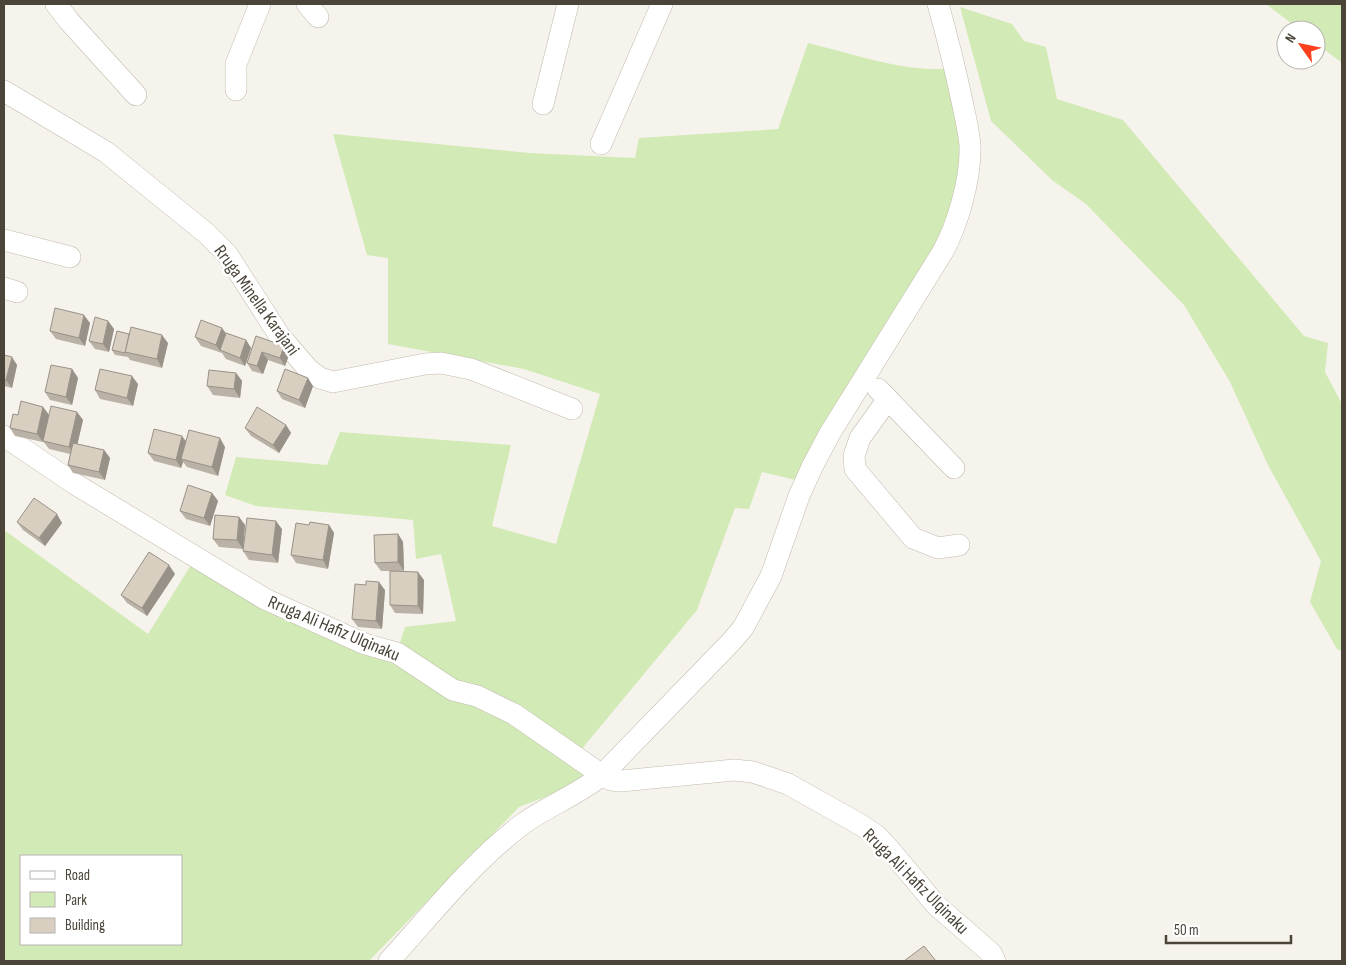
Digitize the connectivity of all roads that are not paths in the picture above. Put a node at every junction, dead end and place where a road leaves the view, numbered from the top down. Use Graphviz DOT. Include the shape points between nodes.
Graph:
graph roads {
  1 [pos="56,4"];
  2 [pos="260,4"];
  3 [pos="568,4"];
  4 [pos="662,4"];
  5 [pos="938,4"];
  6 [pos="236,90"];
  7 [pos="4,91"];
  8 [pos="136,95"];
  9 [pos="543,104"];
  10 [pos="601,144"];
  11 [pos="4,240"];
  12 [pos="70,257"];
  13 [pos="866,376"];
  14 [pos="888,398"];
  15 [pos="572,409"];
  16 [pos="4,436"];
  17 [pos="954,468"];
  18 [pos="959,545"];
  19 [pos="602,775"];
  20 [pos="389,961"];
  21 [pos="995,961"];
  1 -- 8 [label="street"];
  2 -- 6 [label="street" via="236,64"];
  3 -- 9 [label="street"];
  4 -- 10 [label="street"];
  5 -- 13 [label="street" via="968,129 968,174 950,240"];
  7 -- 15 [label="street, Rruga Minella Karajani" via="106,152 206,233 228,254 279,335 320,378 333,382 441,363 470,369"];
  11 -- 12 [label="street"];
  13 -- 14 [label="street"];
  13 -- 19 [label="street" via="804,482 771,576 743,628"];
  14 -- 17 [label="street"];
  14 -- 18 [label="street" via="860,438 854,456 855,469 913,538 938,548"];
  16 -- 19 [label="street, Rruga Ali Hafiz Ulqinaku" via="75,484 266,599 365,644 397,653 452,690 477,696 514,714"];
  19 -- 20 [label="street" via="526,822 504,840"];
  19 -- 21 [label="street, Rruga Ali Hafiz Ulqinaku" via="622,781 734,770 753,772 788,784 877,836 936,905 991,953"];
}
